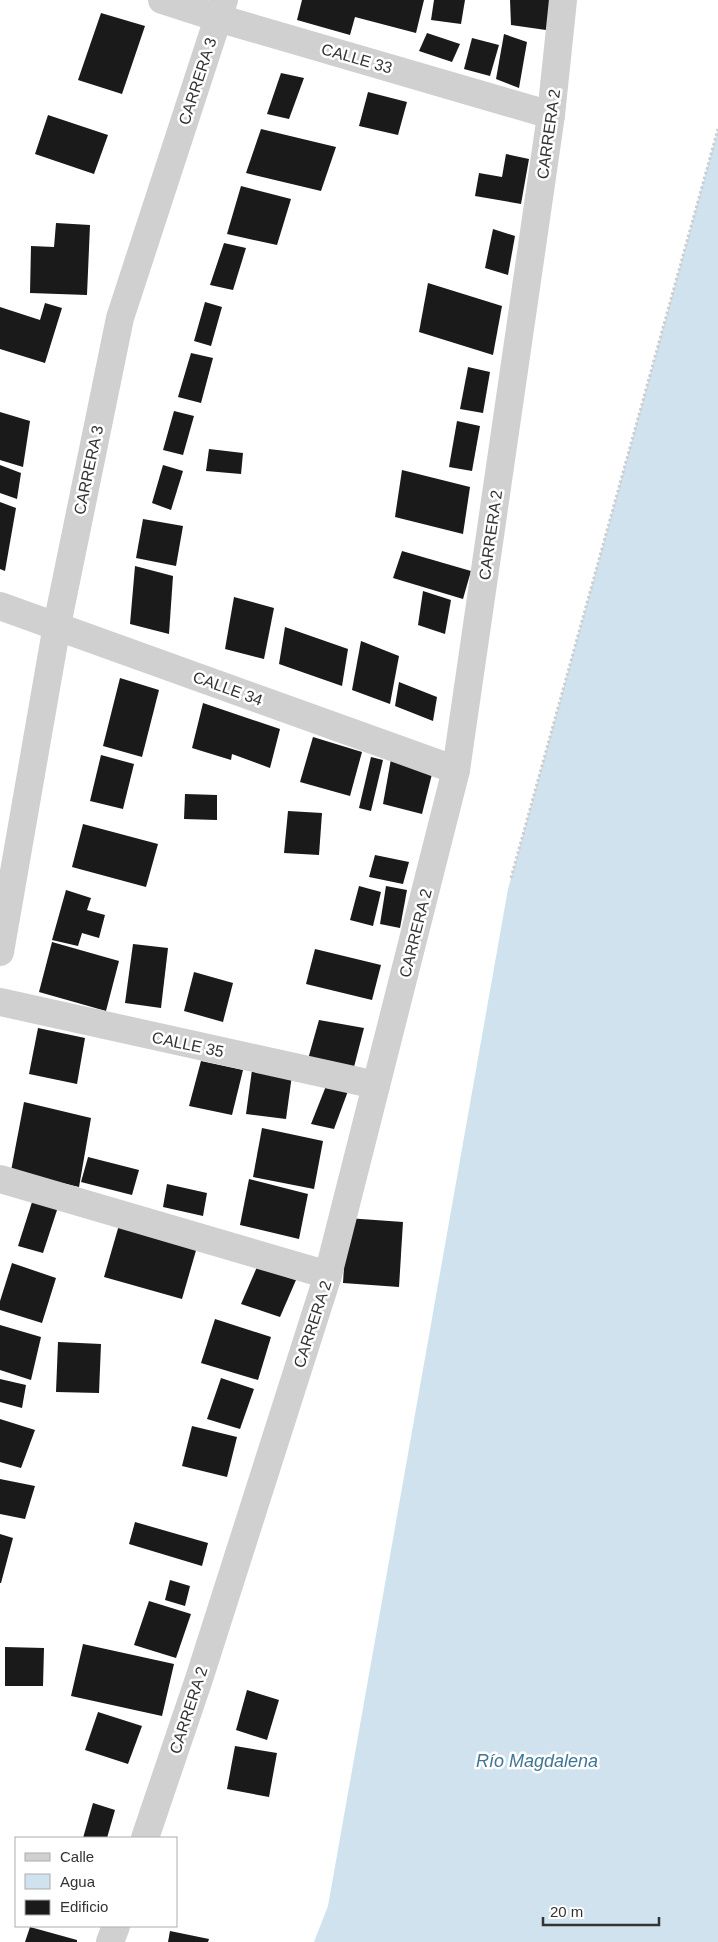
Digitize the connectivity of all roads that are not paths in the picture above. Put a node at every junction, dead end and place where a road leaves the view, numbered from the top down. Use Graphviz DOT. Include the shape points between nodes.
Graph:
graph roads {
  1 [pos="162,0"];
  2 [pos="563,0"];
  3 [pos="221,9"];
  4 [pos="551,115"];
  5 [pos="0,606"];
  6 [pos="57,626"];
  7 [pos="456,770"];
  8 [pos="0,952"];
  9 [pos="0,1002"];
  10 [pos="376,1085"];
  11 [pos="0,1179"];
  12 [pos="328,1275"];
  13 [pos="145,1837"];
  14 [pos="116,1927"];
  15 [pos="110,1942"];
  1 -- 3 [label="street, CALLE 33"];
  2 -- 4 [label="street, CARRERA 2"];
  3 -- 4 [label="street, CALLE 33"];
  3 -- 6 [label="street, CARRERA 3" via="120,318"];
  4 -- 7 [label="street, CARRERA 2"];
  5 -- 6 [label="street, CALLE 34"];
  6 -- 7 [label="street, CALLE 34"];
  6 -- 8 [label="street, CARRERA 3"];
  7 -- 10 [label="street, CARRERA 2"];
  9 -- 10 [label="street, CALLE 35"];
  10 -- 12 [label="street, CARRERA 2"];
  11 -- 12 [label="street"];
  12 -- 13 [label="street, CARRERA 2"];
  14 -- 15 [label="street"];
}
